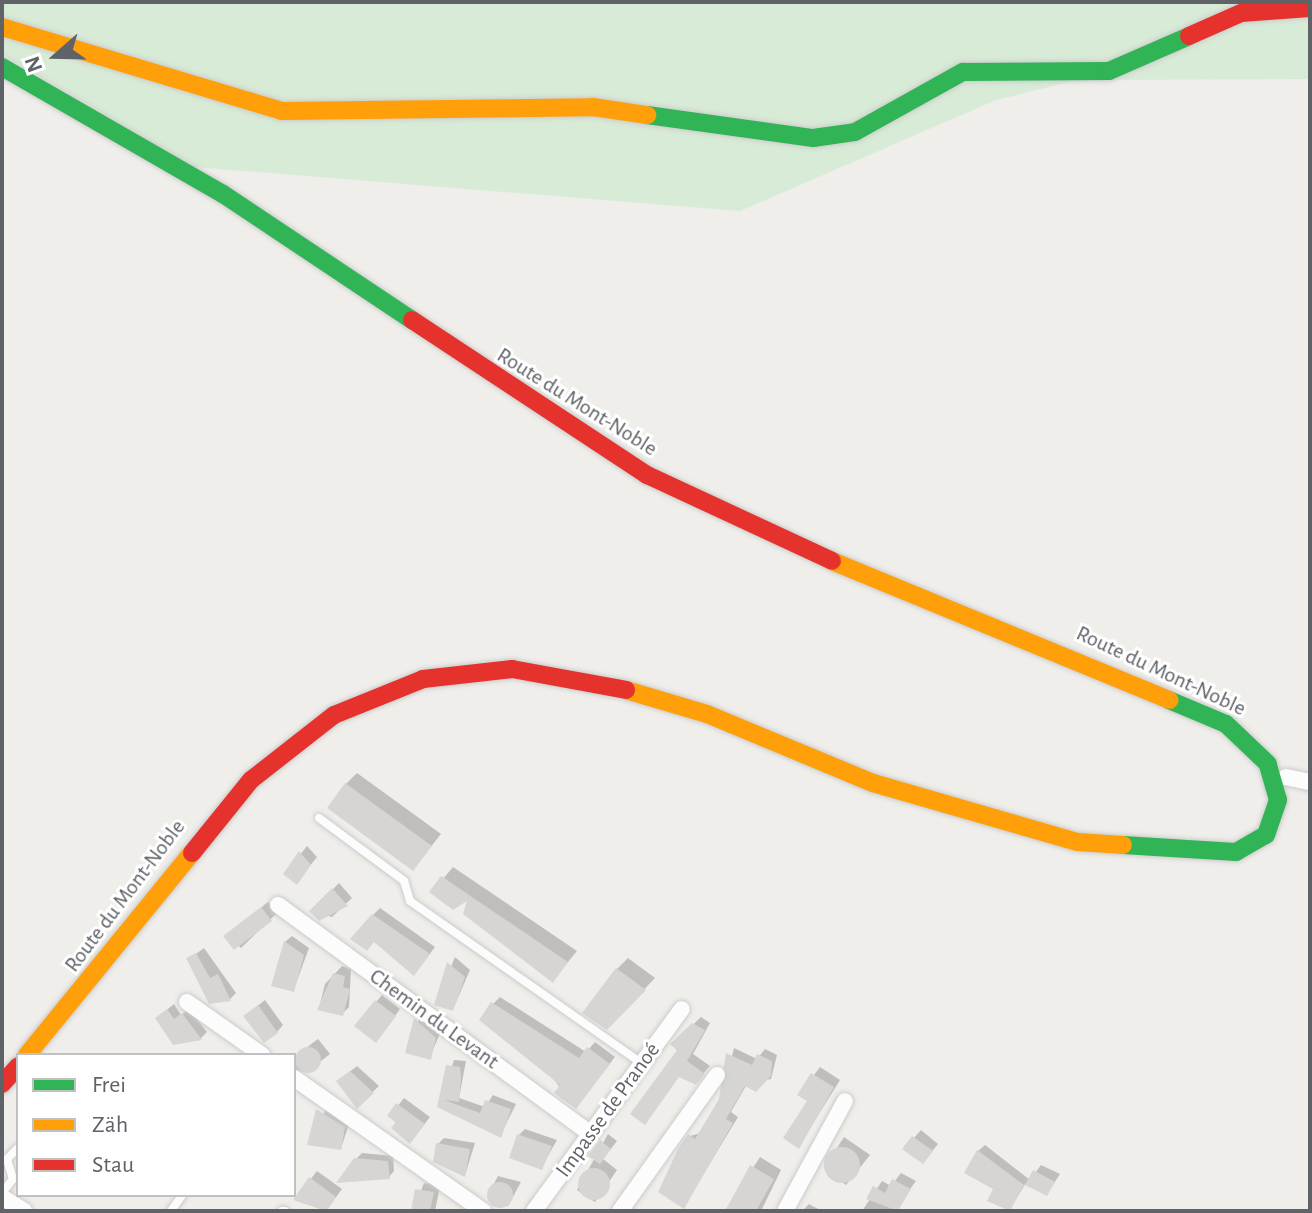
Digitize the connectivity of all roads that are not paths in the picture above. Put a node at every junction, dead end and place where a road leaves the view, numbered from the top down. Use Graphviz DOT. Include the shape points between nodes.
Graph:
graph roads {
  1 [pos="1310,8"];
  2 [pos="2,27"];
  3 [pos="2,67"];
  4 [pos="1286,777"];
  5 [pos="1310,782"];
  6 [pos="319,818"];
  7 [pos="278,905"];
  8 [pos="187,1002"];
  9 [pos="682,1009"];
  10 [pos="29,1053"];
  11 [pos="259,1053"];
  12 [pos="640,1062"];
  13 [pos="16,1068"];
  14 [pos="717,1075"];
  15 [pos="296,1079"];
  16 [pos="2,1084"];
  17 [pos="845,1101"];
  18 [pos="590,1133"];
  19 [pos="16,1150"];
  20 [pos="2,1195"];
  21 [pos="24,1211"];
  22 [pos="483,1211"];
  23 [pos="534,1211"];
  24 [pos="620,1211"];
  25 [pos="785,1211"];
  1 -- 2 [label="street" via="1226,17 1109,71 963,72 855,132 813,138 618,108 282,111"];
  3 -- 10 [label="street, Route du Mont-Noble" via="223,194 647,475 804,549 1226,724 1268,764 1278,800 1266,835 1236,852 1078,842 873,783 707,714 627,690 512,669 423,679 334,715 260,772 200,836"];
  4 -- 5 [label="street"];
  6 -- 12 [label="lane" via="404,881 410,901"];
  7 -- 18 [label="street, Chemin du Levant"];
  8 -- 11 [label="street"];
  9 -- 12 [label="street, Impasse de Pranoé"];
  12 -- 18 [label="street, Impasse de Pranoé"];
  13 -- 16 [label="street"];
  14 -- 24 [label="street"];
  15 -- 22 [label="street"];
  17 -- 25 [label="street"];
  18 -- 23 [label="street, Impasse de Pranoé"];
  19 -- 20 [label="lane" via="7,1159 13,1179"];
  20 -- 21 [label="street"];
}
